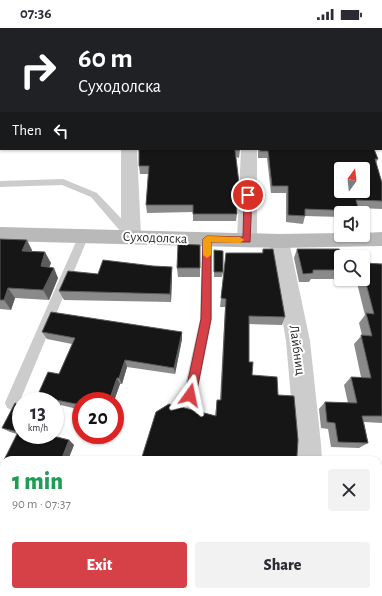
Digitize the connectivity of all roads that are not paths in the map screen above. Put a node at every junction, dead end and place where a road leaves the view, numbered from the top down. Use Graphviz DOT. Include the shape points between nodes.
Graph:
graph roads {
  1 [pos="129,150"];
  2 [pos="249,150"];
  3 [pos="0,184"];
  4 [pos="0,234"];
  5 [pos="84,235"];
  6 [pos="131,236"];
  7 [pos="207,239"];
  8 [pos="382,239"];
  9 [pos="247,240"];
  10 [pos="279,241"];
  11 [pos="17,392"];
  12 [pos="190,395"];
  13 [pos="308,456"];
  1 -- 6 [label="street"];
  2 -- 9 [label="street"];
  3 -- 6 [label="lane" via="63,182 94,195"];
  4 -- 5 [label="street, Суходолска"];
  5 -- 6 [label="street, Суходолска"];
  5 -- 11 [label="lane"];
  6 -- 7 [label="street, Суходолска"];
  7 -- 9 [label="street, Суходолска"];
  7 -- 12 [label="lane" via="206,319"];
  8 -- 10 [label="street, Суходолска"];
  9 -- 10 [label="street, Суходолска"];
  10 -- 13 [label="street, Лайбниц" via="298,341"];
}
